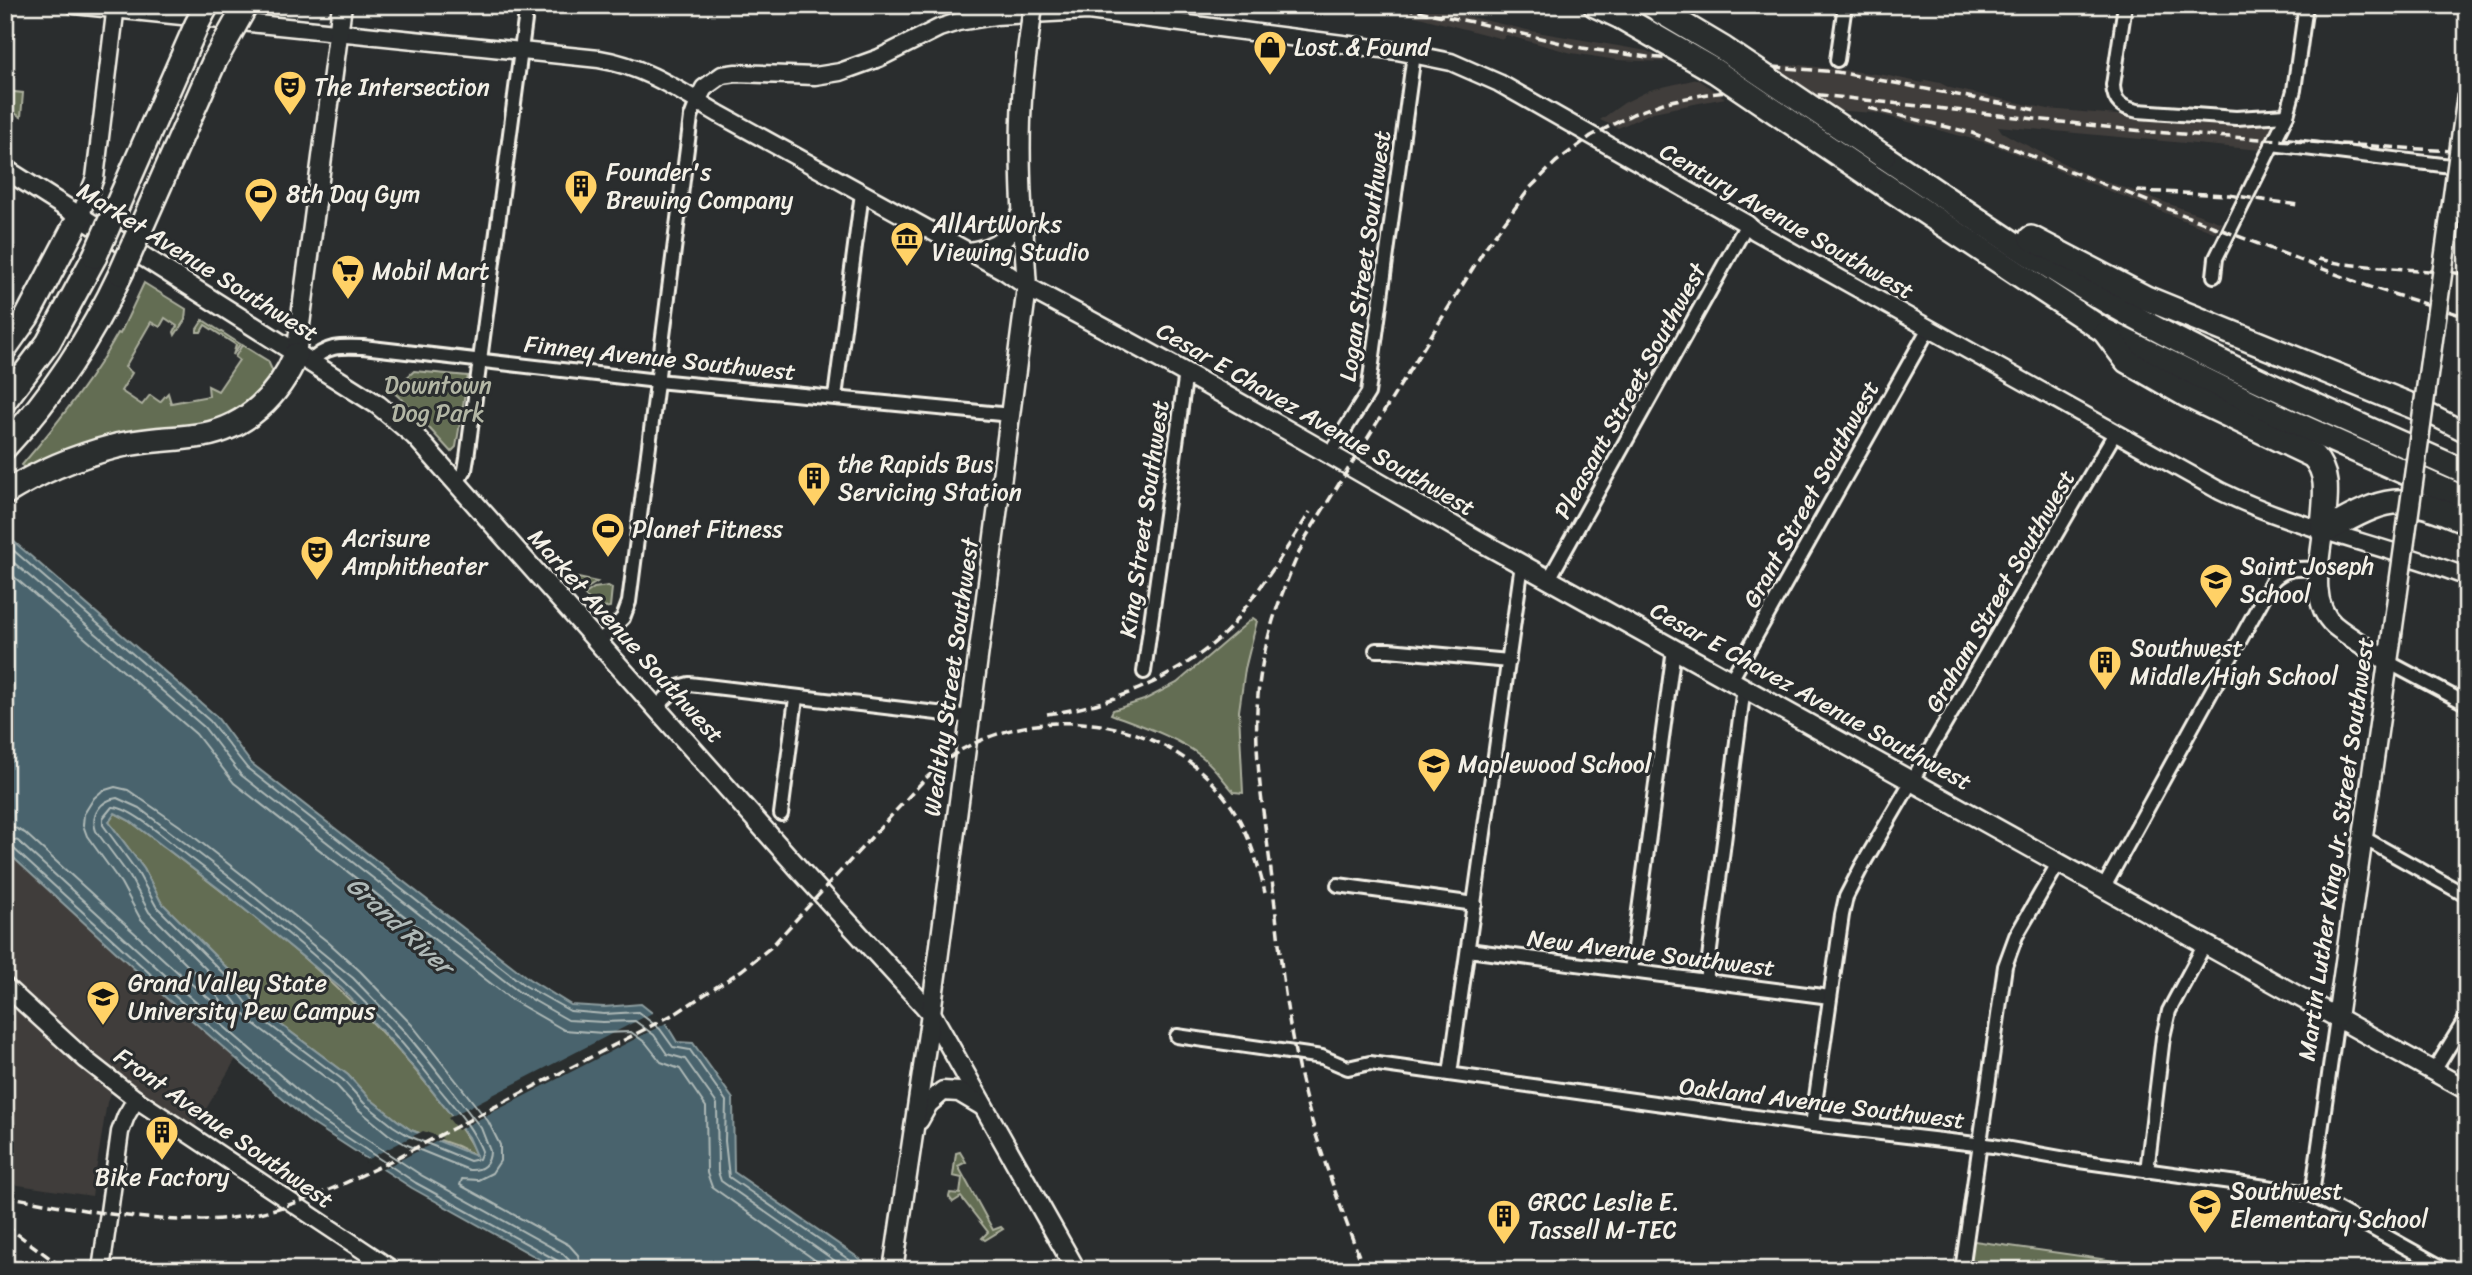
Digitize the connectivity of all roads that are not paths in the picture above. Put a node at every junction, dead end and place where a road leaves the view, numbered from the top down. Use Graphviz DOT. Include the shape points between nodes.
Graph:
graph roads {
  1 [pos="74,5"];
  2 [pos="207,5"];
  3 [pos="246,5"];
  4 [pos="342,5"];
  5 [pos="527,5"];
  6 [pos="1033,5"];
  7 [pos="1595,5"];
  8 [pos="1845,5"];
  9 [pos="2125,5"];
  10 [pos="2306,5"];
  11 [pos="116,8"];
  12 [pos="1654,8"];
  13 [pos="338,32"];
  14 [pos="521,51"];
  15 [pos="1414,54"];
  16 [pos="1837,60"];
  17 [pos="2467,95"];
  18 [pos="697,101"];
  19 [pos="2287,115"];
  20 [pos="2272,144"];
  21 [pos="2467,168"];
  22 [pos="5,169"];
  23 [pos="862,193"];
  24 [pos="1949,200"];
  25 [pos="1022,213"];
  26 [pos="80,216"];
  27 [pos="1747,224"];
  28 [pos="970,252"];
  29 [pos="2214,276"];
  30 [pos="1027,286"];
  31 [pos="1928,328"];
  32 [pos="2103,330"];
  33 [pos="5,348"];
  34 [pos="303,358"];
  35 [pos="480,361"];
  36 [pos="1186,372"];
  37 [pos="657,380"];
  38 [pos="835,397"];
  39 [pos="5,400"];
  40 [pos="2422,410"];
  41 [pos="1012,415"];
  42 [pos="2115,433"];
  43 [pos="2467,433"];
  44 [pos="5,447"];
  45 [pos="1330,453"];
  46 [pos="2467,473"];
  47 [pos="457,482"];
  48 [pos="5,493"];
  49 [pos="2467,500"];
  50 [pos="2467,521"];
  51 [pos="2323,532"];
  52 [pos="1522,564"];
  53 [pos="2318,569"];
  54 [pos="2467,577"];
  55 [pos="1549,579"];
  56 [pos="599,642"];
  57 [pos="1674,649"];
  58 [pos="1377,650"];
  59 [pos="1509,661"];
  60 [pos="2388,662"];
  61 [pos="1144,672"];
  62 [pos="1738,684"];
  63 [pos="796,698"];
  64 [pos="2467,704"];
  65 [pos="656,707"];
  66 [pos="971,717"];
  67 [pos="1914,780"];
  68 [pos="781,814"];
  69 [pos="2362,837"];
  70 [pos="2059,862"];
  71 [pos="1338,886"];
  72 [pos="2104,887"];
  73 [pos="2467,896"];
  74 [pos="1475,904"];
  75 [pos="2205,944"];
  76 [pos="1468,950"];
  77 [pos="1631,971"];
  78 [pos="1706,982"];
  79 [pos="5,986"];
  80 [pos="1830,997"];
  81 [pos="931,1013"];
  82 [pos="2467,1017"];
  83 [pos="2337,1018"];
  84 [pos="1177,1036"];
  85 [pos="2434,1071"];
  86 [pos="1450,1074"];
  87 [pos="2467,1090"];
  88 [pos="136,1099"];
  89 [pos="984,1107"];
  90 [pos="1812,1125"];
  91 [pos="913,1133"];
  92 [pos="1980,1145"];
  93 [pos="2147,1171"];
  94 [pos="2312,1195"];
  95 [pos="369,1263"];
  96 [pos="101,1270"];
  97 [pos="393,1270"];
  98 [pos="893,1270"];
  99 [pos="1076,1270"];
  100 [pos="1962,1270"];
  101 [pos="2447,1270"];
  1 -- 11 [label="street, Cesar E Chavez Avenue Southwest"];
  2 -- 39 [label="highway, bridge" via="95,257 48,342"];
  3 -- 44 [label="highway, bridge" via="214,62 105,308 50,393"];
  4 -- 13 [label="main road"];
  5 -- 14 [label="street"];
  6 -- 25 [label="main road, Wealthy Street Southwest, bridge" via="1022,97"];
  7 -- 32 [label="highway, bridge" via="1715,71"];
  8 -- 16 [label="street"];
  9 -- 19 [label="street" via="2113,85 2119,104 2162,113"];
  10 -- 19 [label="street"];
  11 -- 13 [label="street, Cesar E Chavez Avenue Southwest"];
  11 -- 26 [label="street" via="95,178"];
  12 -- 24 [label="highway, bridge" via="1724,49"];
  13 -- 14 [label="street, Cesar E Chavez Avenue Southwest"];
  13 -- 34 [label="main road"];
  14 -- 18 [label="street, Cesar E Chavez Avenue Southwest" via="627,64"];
  14 -- 35 [label="street"];
  15 -- 18 [label="street, Century Avenue Southwest" via="1088,11 1055,11 948,25 840,72 722,75 704,88"];
  15 -- 27 [label="street, Century Avenue Southwest" via="1479,73"];
  15 -- 45 [label="street, Logan Street Southwest" via="1372,375 1362,405"];
  17 -- 40 [label="main road, Martin Luther King Jr. Street Southwest, bridge"];
  18 -- 23 [label="street, Cesar E Chavez Avenue Southwest"];
  18 -- 37 [label="street" via="691,117"];
  19 -- 20 [label="street"];
  20 -- 21 [label="street"];
  20 -- 29 [label="street" via="2216,258"];
  22 -- 26 [label="main road, Market Avenue Southwest"];
  23 -- 28 [label="street, Cesar E Chavez Avenue Southwest"];
  23 -- 38 [label="street"];
  24 -- 40 [label="highway" via="2146,298"];
  24 -- 46 [label="highway" via="2054,270 2161,331"];
  25 -- 28 [label="main road" via="1007,237 985,250"];
  25 -- 30 [label="main road, Wealthy Street Southwest"];
  26 -- 33 [label="highway" via="32,308"];
  26 -- 34 [label="main road, Market Avenue Southwest"];
  27 -- 31 [label="street, Century Avenue Southwest"];
  27 -- 55 [label="street, Pleasant Street Southwest"];
  28 -- 30 [label="street, Cesar E Chavez Avenue Southwest"];
  30 -- 36 [label="main road, Cesar E Chavez Avenue Southwest"];
  30 -- 41 [label="main road, Wealthy Street Southwest"];
  31 -- 42 [label="street, Century Avenue Southwest"];
  31 -- 62 [label="street, Grant Street Southwest"];
  32 -- 49 [label="highway"];
  32 -- 51 [label="highway" via="2140,369 2313,456 2322,467 2325,482"];
  34 -- 35 [label="street, Finney Avenue Southwest" via="340,346"];
  34 -- 47 [label="main road, Market Avenue Southwest" via="394,417"];
  34 -- 48 [label="highway" via="253,414 230,427 204,435 114,446 76,457"];
  35 -- 37 [label="street, Finney Avenue Southwest"];
  35 -- 47 [label="street" via="465,470"];
  36 -- 45 [label="main road, Cesar E Chavez Avenue Southwest"];
  36 -- 61 [label="street, King Street Southwest"];
  37 -- 38 [label="street, Finney Avenue Southwest"];
  37 -- 56 [label="street" via="629,603 623,618"];
  38 -- 41 [label="street, Finney Avenue Southwest"];
  40 -- 43 [label="main road"];
  40 -- 60 [label="main road, Martin Luther King Jr. Street Southwest, bridge"];
  41 -- 66 [label="main road, Wealthy Street Southwest"];
  42 -- 51 [label="street, Century Avenue Southwest" via="2242,502"];
  42 -- 67 [label="street, Graham Street Southwest"];
  45 -- 52 [label="main road, Cesar E Chavez Avenue Southwest"];
  47 -- 56 [label="main road, Market Avenue Southwest"];
  50 -- 51 [label="highway" via="2399,502 2374,508"];
  51 -- 53 [label="main road"];
  51 -- 54 [label="street, Century Avenue Southwest"];
  52 -- 55 [label="main road, Cesar E Chavez Avenue Southwest"];
  52 -- 59 [label="street"];
  53 -- 60 [label="main road" via="2320,601 2332,623"];
  53 -- 72 [label="street" via="2289,569 2273,580"];
  55 -- 57 [label="main road, Cesar E Chavez Avenue Southwest"];
  56 -- 65 [label="main road, Market Avenue Southwest"];
  57 -- 62 [label="main road, Cesar E Chavez Avenue Southwest"];
  57 -- 77 [label="street"];
  58 -- 59 [label="street"];
  59 -- 74 [label="street"];
  60 -- 64 [label="street"];
  60 -- 69 [label="main road, Martin Luther King Jr. Street Southwest"];
  62 -- 67 [label="main road, Cesar E Chavez Avenue Southwest"];
  62 -- 78 [label="street, Grant Street Southwest"];
  63 -- 65 [label="street" via="689,684 678,687"];
  63 -- 66 [label="street"];
  63 -- 68 [label="street"];
  65 -- 81 [label="main road, Market Avenue Southwest"];
  66 -- 81 [label="main road, Wealthy Street Southwest"];
  67 -- 70 [label="main road, Cesar E Chavez Avenue Southwest"];
  67 -- 80 [label="street, Graham Street Southwest" via="1846,897"];
  69 -- 73 [label="street"];
  69 -- 83 [label="main road, Martin Luther King Jr. Street Southwest"];
  70 -- 72 [label="main road, Cesar E Chavez Avenue Southwest"];
  70 -- 92 [label="street" via="2019,930 2004,966"];
  71 -- 74 [label="street"];
  72 -- 75 [label="main road, Cesar E Chavez Avenue Southwest"];
  74 -- 76 [label="street"];
  75 -- 83 [label="main road, Cesar E Chavez Avenue Southwest"];
  75 -- 93 [label="street" via="2169,1011"];
  76 -- 77 [label="street, New Avenue Southwest"];
  76 -- 86 [label="street"];
  77 -- 78 [label="street, New Avenue Southwest"];
  78 -- 80 [label="street, New Avenue Southwest"];
  79 -- 88 [label="street, Front Avenue Southwest"];
  80 -- 90 [label="street, Graham Street Southwest"];
  81 -- 89 [label="main road, Market Avenue Southwest"];
  81 -- 91 [label="main road, Wealthy Street Southwest"];
  82 -- 85 [label="street"];
  83 -- 85 [label="main road, Cesar E Chavez Avenue Southwest"];
  83 -- 94 [label="street, Martin Luther King Jr. Street Southwest"];
  84 -- 86 [label="street, Oakland Avenue Southwest" via="1322,1057 1348,1068 1370,1063"];
  85 -- 87 [label="main road, Cesar E Chavez Avenue Southwest"];
  86 -- 90 [label="street, Oakland Avenue Southwest"];
  88 -- 95 [label="street, Front Avenue Southwest"];
  88 -- 96 [label="street" via="120,1132"];
  89 -- 91 [label="main road" via="959,1092 943,1091 928,1104"];
  89 -- 99 [label="main road, Market Avenue Southwest"];
  90 -- 92 [label="street, Oakland Avenue Southwest"];
  91 -- 98 [label="main road, Wealthy Street Southwest"];
  92 -- 93 [label="street, Oakland Avenue Southwest"];
  92 -- 100 [label="street"];
  93 -- 94 [label="street, Oakland Avenue Southwest"];
  94 -- 101 [label="street, Oakland Avenue Southwest"];
  95 -- 97 [label="street, Front Avenue Southwest"];
}
